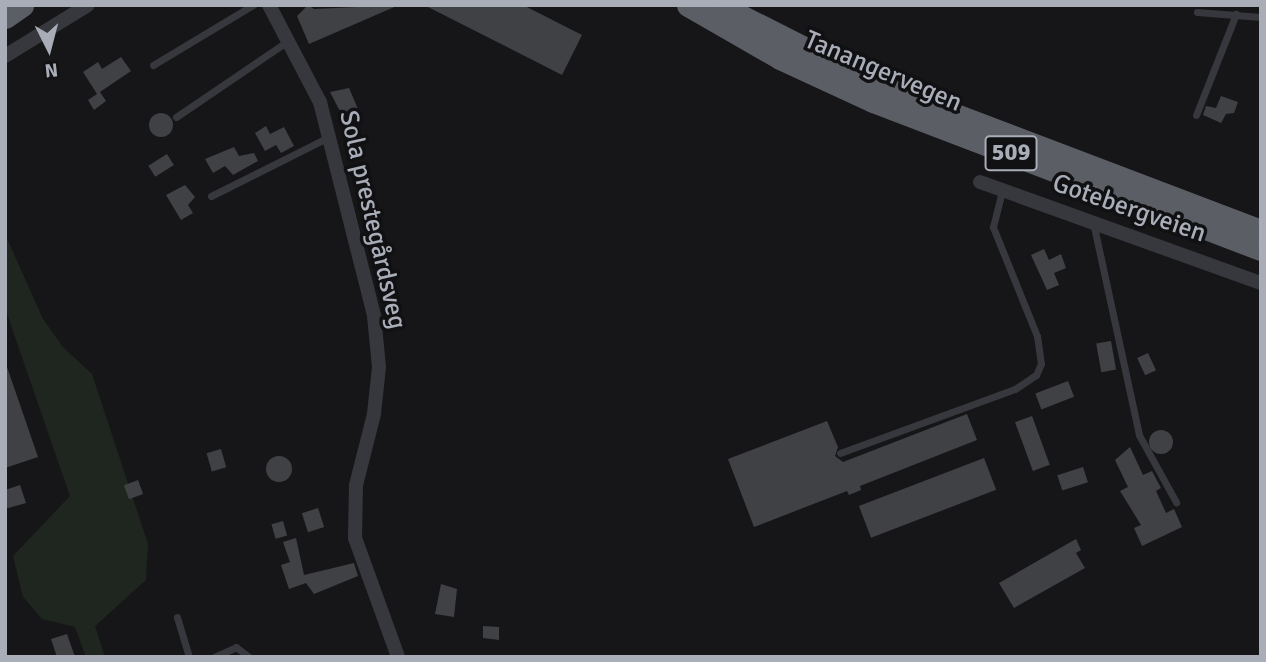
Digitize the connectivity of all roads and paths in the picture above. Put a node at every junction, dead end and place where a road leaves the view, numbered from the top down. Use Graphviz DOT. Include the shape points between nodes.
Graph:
graph roads {
  1 [pos="22,5"];
  2 [pos="88,5"];
  3 [pos="253,5"];
  4 [pos="269,5"];
  5 [pos="688,5"];
  6 [pos="719,5"];
  7 [pos="1197,12"];
  8 [pos="1236,14"];
  9 [pos="5,17"];
  10 [pos="1261,17"];
  11 [pos="288,41"];
  12 [pos="5,56"];
  13 [pos="153,65"];
  14 [pos="1196,115"];
  15 [pos="176,117"];
  16 [pos="330,136"];
  17 [pos="980,182"];
  18 [pos="1002,191"];
  19 [pos="211,196"];
  20 [pos="1093,222"];
  21 [pos="1261,231"];
  22 [pos="1261,249"];
  23 [pos="1261,283"];
  24 [pos="840,453"];
  25 [pos="1176,502"];
  26 [pos="177,617"];
  27 [pos="189,657"];
  28 [pos="214,657"];
  29 [pos="249,657"];
  30 [pos="398,657"];
  1 -- 9 [label="highway"];
  2 -- 12 [label="street"];
  3 -- 13 [label="lane"];
  4 -- 11 [label="street, Sola prestegårdsveg"];
  5 -- 22 [label="highway, Tanangervegen / 509" via="780,58 873,101"];
  6 -- 21 [label="highway, Tanangervegen / 509" via="787,44 879,86"];
  7 -- 8 [label="lane"];
  8 -- 10 [label="lane"];
  8 -- 14 [label="lane"];
  11 -- 15 [label="lane"];
  11 -- 16 [label="street, Sola prestegårdsveg" via="320,102"];
  16 -- 19 [label="lane"];
  16 -- 30 [label="street, Sola prestegårdsveg" via="374,316 379,367 374,414 356,485 355,538"];
  17 -- 18 [label="street, Gotebergveien"];
  18 -- 20 [label="street, Gotebergveien"];
  18 -- 24 [label="lane" via="993,227 1037,336 1041,364 1036,375 1015,389"];
  20 -- 23 [label="street, Gotebergveien"];
  20 -- 25 [label="lane" via="1093,237 1129,372 1139,435"];
  26 -- 27 [label="lane"];
  28 -- 29 [label="lane" via="236,647"];
}
